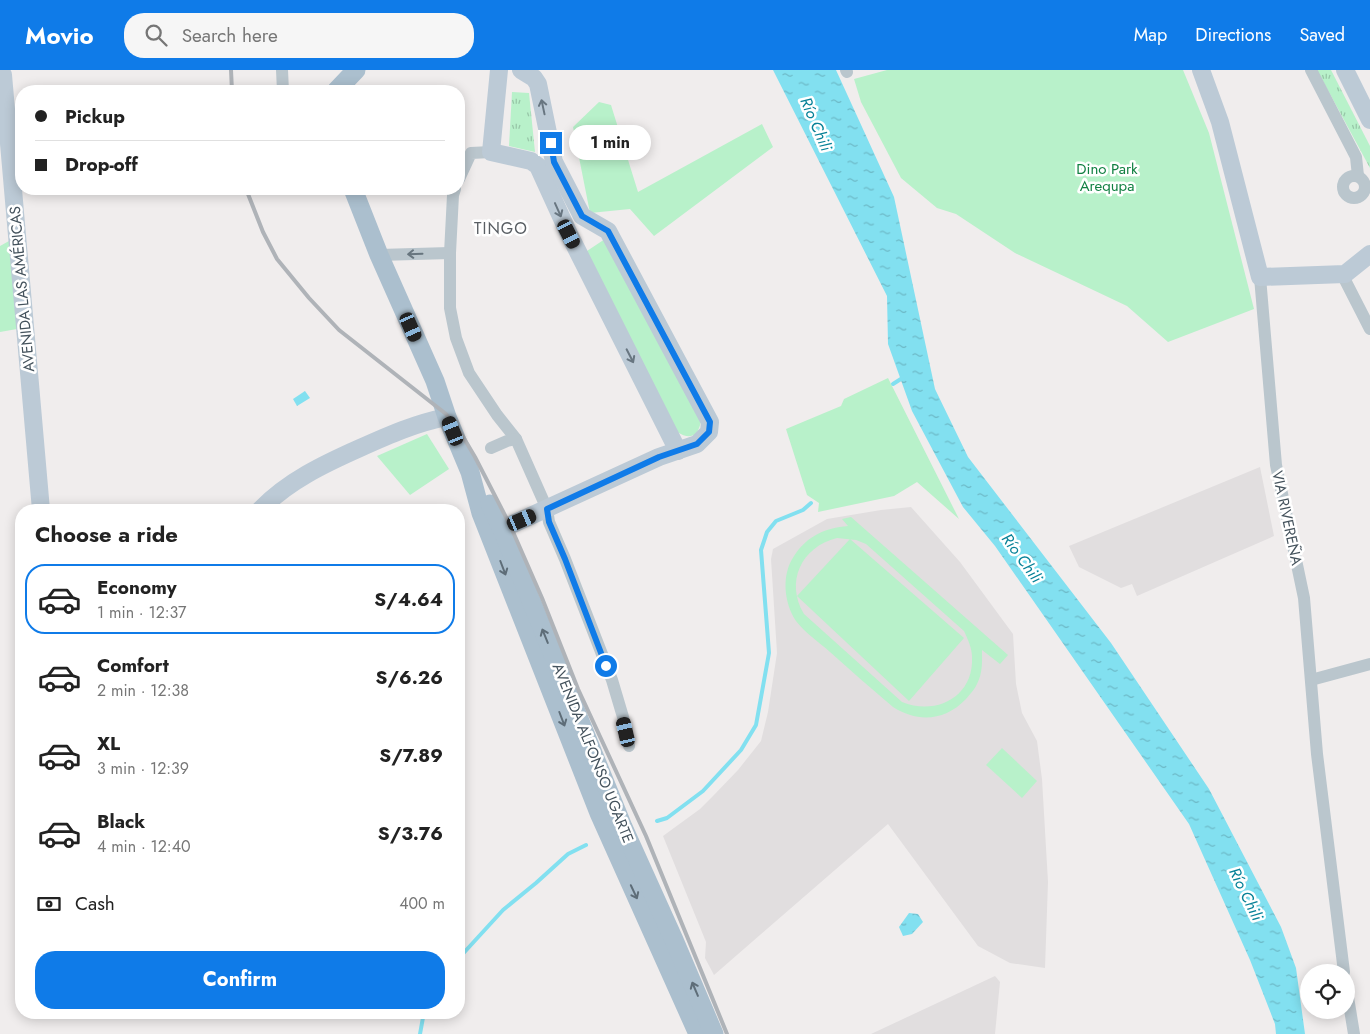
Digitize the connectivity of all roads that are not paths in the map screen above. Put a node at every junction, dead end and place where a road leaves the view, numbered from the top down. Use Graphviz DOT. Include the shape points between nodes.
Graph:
graph roads {
  1 [pos="0,70"];
  2 [pos="282,70"];
  3 [pos="356,70"];
  4 [pos="499,70"];
  5 [pos="521,70"];
  6 [pos="1201,70"];
  7 [pos="1311,70"];
  8 [pos="1345,70"];
  9 [pos="283,85"];
  10 [pos="342,85"];
  11 [pos="1370,120"];
  12 [pos="490,152"];
  13 [pos="546,164"];
  14 [pos="465,166"];
  15 [pos="1358,176"];
  16 [pos="355,195"];
  17 [pos="453,195"];
  18 [pos="589,220"];
  19 [pos="569,234"];
  20 [pos="450,253"];
  21 [pos="1370,254"];
  22 [pos="379,255"];
  23 [pos="1345,274"];
  24 [pos="1260,277"];
  25 [pos="1370,330"];
  26 [pos="447,417"];
  27 [pos="516,439"];
  28 [pos="490,448"];
  29 [pos="678,451"];
  30 [pos="40,504"];
  31 [pos="266,504"];
  32 [pos="547,509"];
  33 [pos="496,531"];
  34 [pos="1370,664"];
  35 [pos="1311,680"];
  36 [pos="630,746"];
  37 [pos="618,837"];
  38 [pos="1343,964"];
  39 [pos="1352,1019"];
  40 [pos="698,1034"];
  41 [pos="714,1034"];
  42 [pos="1354,1034"];
  1 -- 30 [label="street, AVENIDA LAS AMÉRICAS" via="3,75"];
  2 -- 9 [label="street"];
  3 -- 10 [label="main road"];
  4 -- 12 [label="street"];
  13 -- 5 [label="street, one-way" via="538,84"];
  6 -- 24 [label="street, VIA RIVEREÑA" via="1220,122"];
  7 -- 15 [label="street" via="1356,157"];
  8 -- 11 [label="street"];
  12 -- 13 [label="street"];
  12 -- 14 [label="street" via="471,153"];
  13 -- 18 [label="street" via="582,216"];
  13 -- 19 [label="street, one-way"];
  16 -- 22 [label="main road, AVENIDA ALFONSO UGARTE"];
  17 -- 20 [label="street"];
  18 -- 19 [label="street"];
  18 -- 29 [label="street" via="608,231 704,402 710,422 709,432 697,444"];
  19 -- 29 [label="street, one-way"];
  20 -- 22 [label="street, one-way"];
  20 -- 27 [label="street" via="450,308 456,338 469,372 496,415"];
  21 -- 23 [label="street"];
  22 -- 26 [label="main road, AVENIDA ALFONSO UGARTE"];
  23 -- 24 [label="street"];
  23 -- 25 [label="street"];
  24 -- 35 [label="street, VIA RIVEREÑA" via="1276,465 1304,598"];
  26 -- 31 [label="street" via="406,428 313,469"];
  26 -- 33 [label="main road, AVENIDA ALFONSO UGARTE" via="470,472 481,513"];
  27 -- 28 [label="street"];
  27 -- 32 [label="street"];
  29 -- 32 [label="street"];
  32 -- 33 [label="street"];
  32 -- 36 [label="street" via="549,522 612,680"];
  33 -- 37 [label="main road, AVENIDA ALFONSO UGARTE"];
  34 -- 35 [label="street"];
  35 -- 38 [label="street, VIA RIVEREÑA"];
  37 -- 40 [label="main road, AVENIDA ALFONSO UGARTE, one-way"];
  41 -- 37 [label="main road, AVENIDA ALFONSO UGARTE, one-way" via="678,947"];
  39 -- 42 [label="street"];
}
